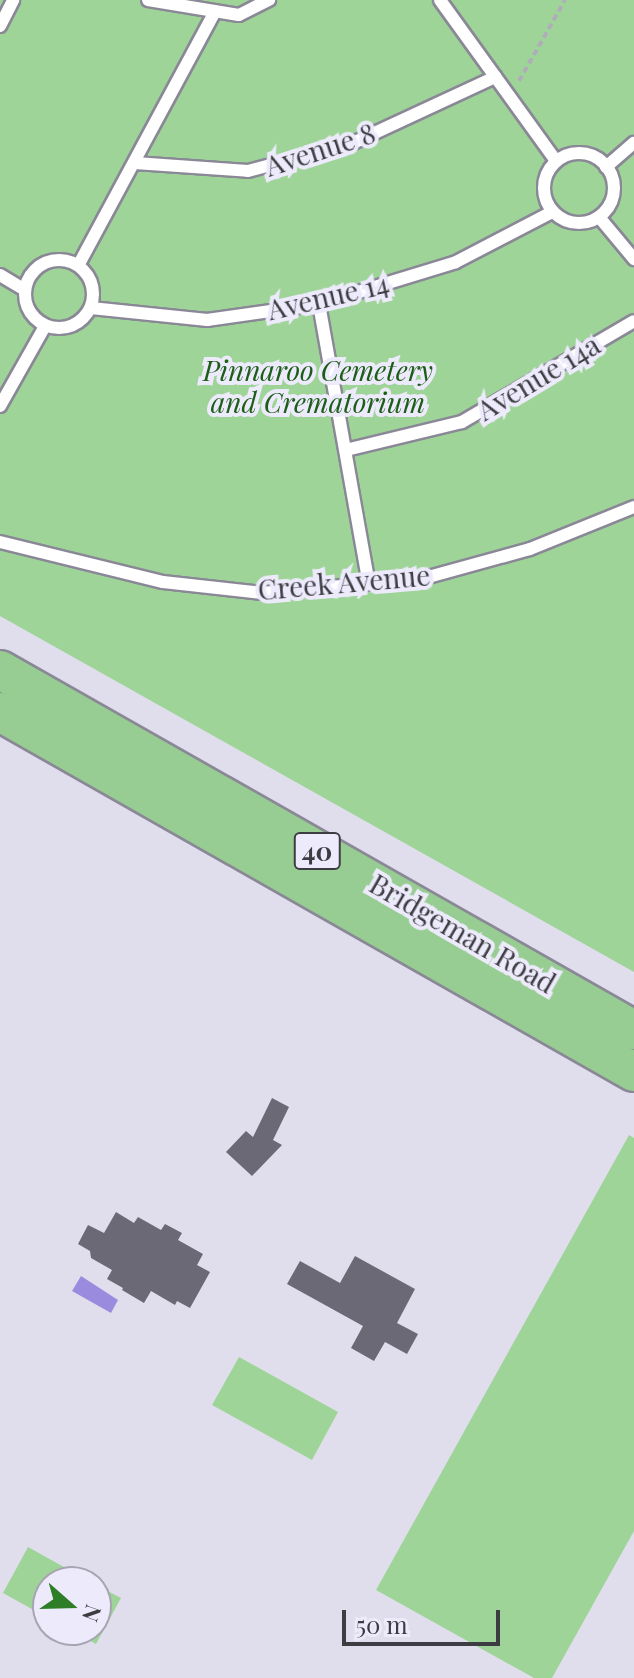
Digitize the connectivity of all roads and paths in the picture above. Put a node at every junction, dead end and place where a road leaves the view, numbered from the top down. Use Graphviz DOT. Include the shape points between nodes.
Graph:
graph roads {
  1 [pos="13,0"];
  2 [pos="148,0"];
  3 [pos="269,0"];
  4 [pos="440,0"];
  5 [pos="565,0"];
  6 [pos="215,11"];
  7 [pos="0,26"];
  8 [pos="495,77"];
  9 [pos="509,96"];
  10 [pos="634,143"];
  11 [pos="556,161"];
  12 [pos="135,163"];
  13 [pos="606,167"];
  14 [pos="552,212"];
  15 [pos="599,217"];
  16 [pos="634,259"];
  17 [pos="79,264"];
  18 [pos="0,275"];
  19 [pos="25,290"];
  20 [pos="319,304"];
  21 [pos="91,308"];
  22 [pos="634,321"];
  23 [pos="45,326"];
  24 [pos="0,406"];
  25 [pos="346,450"];
  26 [pos="634,507"];
  27 [pos="0,542"];
  28 [pos="369,584"];
  29 [pos="0,670"];
  30 [pos="0,712"];
  31 [pos="634,1030"];
  32 [pos="634,1072"];
  1 -- 7 [label="lane"];
  2 -- 6 [label="lane"];
  3 -- 6 [label="lane" via="239,15"];
  4 -- 8 [label="lane"];
  5 -- 9 [label="path"];
  6 -- 12 [label="lane"];
  8 -- 9 [label="lane"];
  8 -- 12 [label="lane, Avenue 8" via="353,143 248,171"];
  9 -- 11 [label="lane"];
  10 -- 13 [label="lane"];
  11 -- 13 [label="lane" via="588,154"];
  11 -- 14 [label="lane" via="543,185"];
  12 -- 17 [label="lane"];
  13 -- 15 [label="lane" via="614,190"];
  14 -- 15 [label="lane" via="578,224"];
  14 -- 20 [label="lane, Avenue 14" via="456,262"];
  15 -- 16 [label="lane"];
  17 -- 19 [label="lane" via="44,262"];
  17 -- 21 [label="lane" via="93,284"];
  18 -- 19 [label="lane"];
  19 -- 23 [label="lane" via="31,313"];
  20 -- 21 [label="lane, Avenue 14" via="207,320"];
  20 -- 25 [label="lane"];
  21 -- 23 [label="lane" via="69,327"];
  22 -- 25 [label="lane, Avenue 14a" via="462,422"];
  23 -- 24 [label="lane"];
  25 -- 28 [label="lane"];
  26 -- 28 [label="lane, Creek Avenue" via="530,549 421,579"];
  27 -- 28 [label="lane, Creek Avenue" via="163,582 262,593"];
  29 -- 31 [label="main road, Bridgeman Road / 40"];
  30 -- 32 [label="main road, Bridgeman Road / 40"];
}
